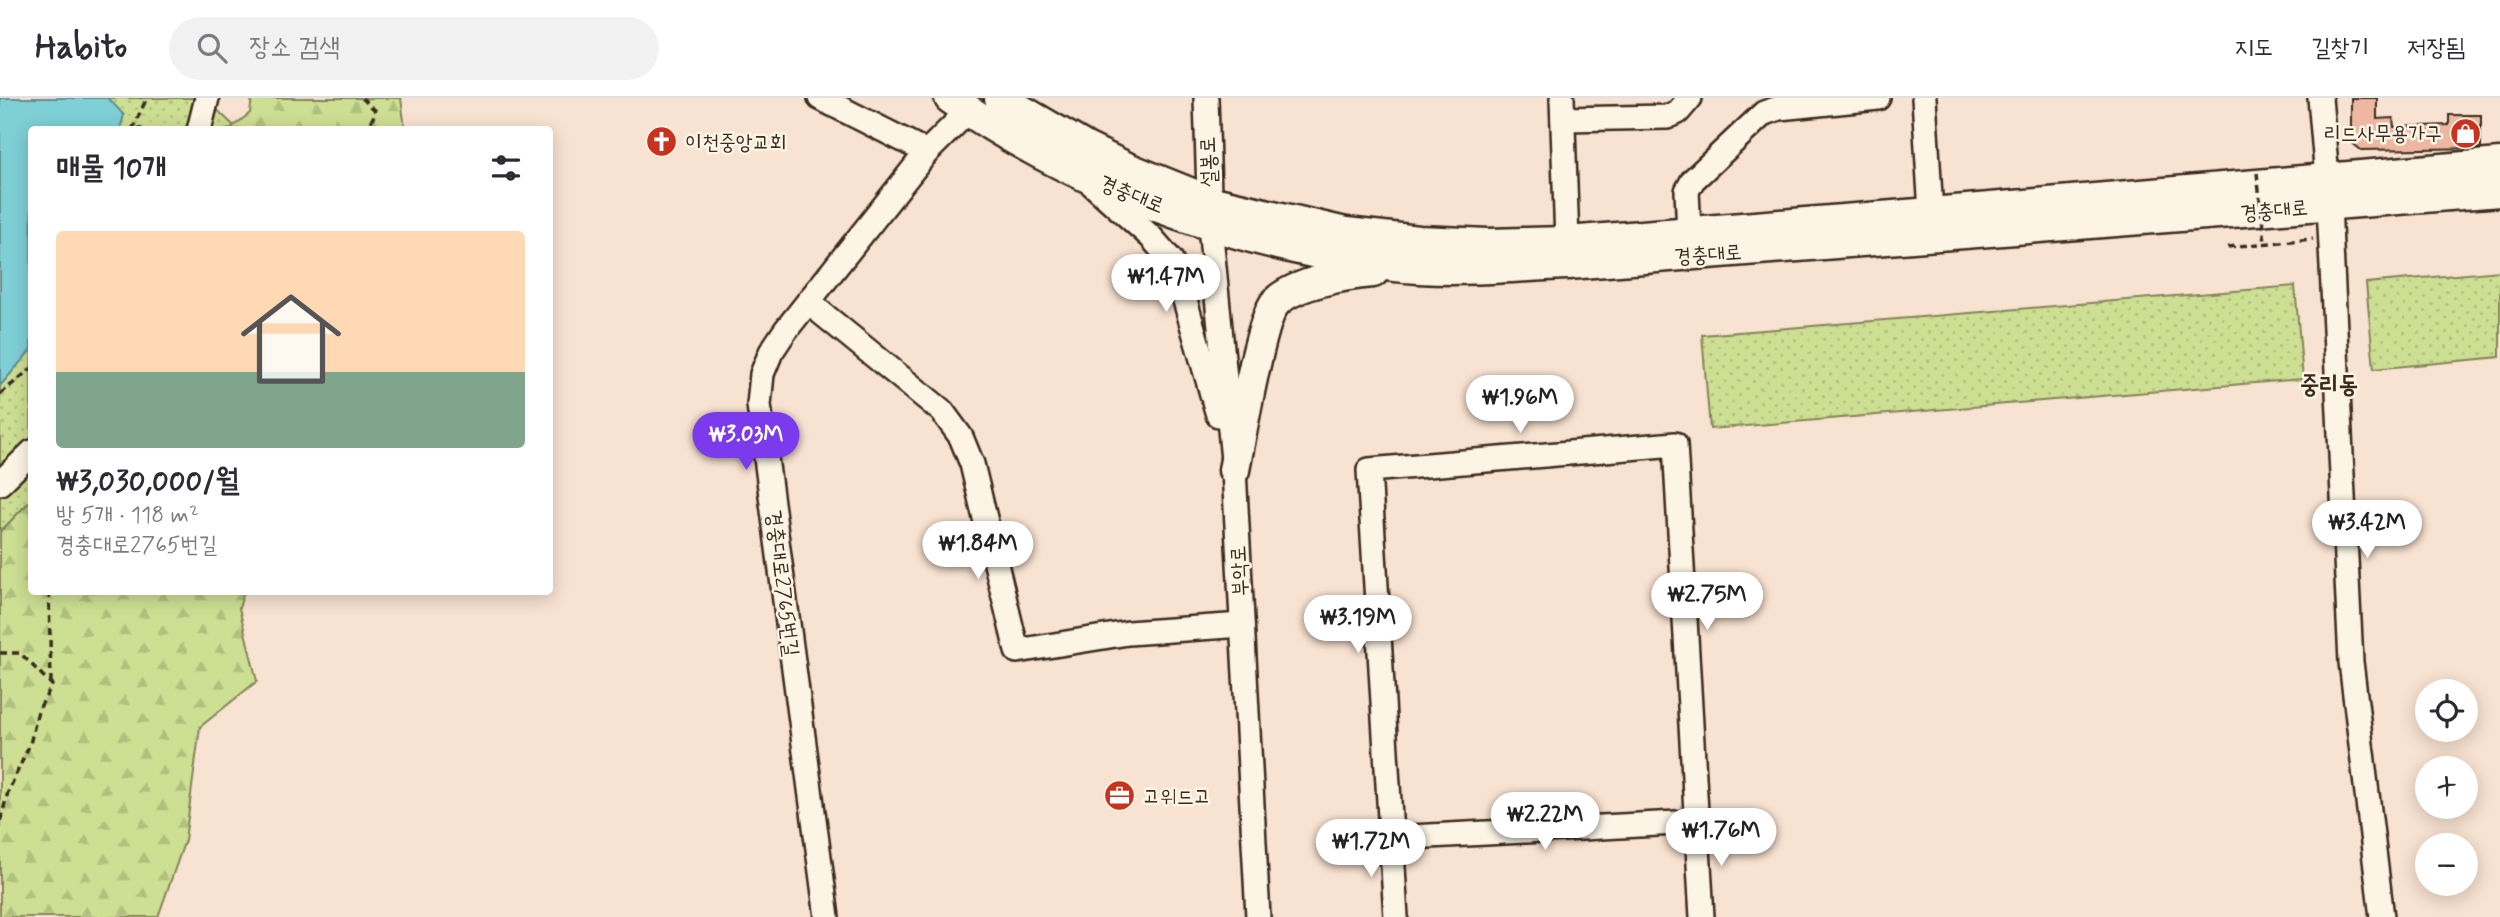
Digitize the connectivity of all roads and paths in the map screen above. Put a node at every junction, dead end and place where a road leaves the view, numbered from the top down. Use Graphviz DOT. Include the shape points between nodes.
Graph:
graph roads {
  1 [pos="141,98"];
  2 [pos="207,98"];
  3 [pos="362,98"];
  4 [pos="820,98"];
  5 [pos="1206,98"];
  6 [pos="1690,98"];
  7 [pos="1878,98"];
  8 [pos="1924,98"];
  9 [pos="2320,98"];
  10 [pos="1011,101"];
  11 [pos="959,104"];
  12 [pos="1757,106"];
  13 [pos="1562,109"];
  14 [pos="136,126"];
  15 [pos="200,126"];
  16 [pos="368,126"];
  17 [pos="927,152"];
  18 [pos="2500,164"];
  19 [pos="1077,171"];
  20 [pos="2257,173"];
  21 [pos="2328,191"];
  22 [pos="2500,191"];
  23 [pos="1210,213"];
  24 [pos="1931,213"];
  25 [pos="1689,233"];
  26 [pos="2317,238"];
  27 [pos="1567,242"];
  28 [pos="2265,243"];
  29 [pos="2228,247"];
  30 [pos="1420,268"];
  31 [pos="808,302"];
  32 [pos="28,371"];
  33 [pos="0,394"];
  34 [pos="28,456"];
  35 [pos="1234,470"];
  36 [pos="0,483"];
  37 [pos="49,595"];
  38 [pos="1242,625"];
  39 [pos="0,653"];
  40 [pos="51,685"];
  41 [pos="0,822"];
  42 [pos="1696,822"];
  43 [pos="1391,838"];
  44 [pos="827,917"];
  45 [pos="1258,917"];
  46 [pos="1395,917"];
  47 [pos="1702,917"];
  48 [pos="2382,917"];
  1 -- 14 [label="path" via="145,102"];
  2 -- 15 [label="street"];
  3 -- 16 [label="path" via="376,111"];
  4 -- 17 [label="street"];
  5 -- 23 [label="street, 설봉로"];
  6 -- 13 [label="street" via="1667,117"];
  7 -- 12 [label="street"];
  8 -- 24 [label="street"];
  9 -- 21 [label="street"];
  10 -- 23 [label="main road, 경충대로"];
  11 -- 17 [label="street, 경충대로2765번길"];
  11 -- 19 [label="main road, 경충대로" via="1024,145"];
  12 -- 25 [label="street" via="1693,180 1688,191"];
  13 -- 27 [label="street"];
  17 -- 31 [label="street, 경충대로2765번길"];
  18 -- 21 [label="main road, 경충대로"];
  19 -- 23 [label="main road, 경충대로"];
  19 -- 35 [label="street" via="1171,260"];
  20 -- 28 [label="path, bridge"];
  21 -- 22 [label="main road, 경충대로"];
  21 -- 24 [label="main road, 경충대로"];
  21 -- 30 [label="main road, 경충대로" via="1568,264"];
  21 -- 48 [label="street" via="2351,662"];
  23 -- 27 [label="main road, 경충대로" via="1407,240"];
  23 -- 30 [label="main road, 경충대로" via="1347,260"];
  23 -- 35 [label="street, 부악로"];
  24 -- 25 [label="main road, 경충대로"];
  25 -- 27 [label="main road, 경충대로"];
  26 -- 28 [label="path"];
  28 -- 29 [label="path"];
  30 -- 35 [label="main road" via="1344,274 1301,288 1276,303 1265,327"];
  31 -- 38 [label="street" via="942,411 961,437 972,464 1017,651 1128,633"];
  31 -- 44 [label="street, 경충대로2765번길" via="771,352 762,374 760,405"];
  32 -- 33 [label="path"];
  34 -- 36 [label="street"];
  35 -- 38 [label="street, 부악로"];
  37 -- 40 [label="path"];
  38 -- 45 [label="street, 부악로"];
  39 -- 40 [label="path" via="20,653"];
  40 -- 41 [label="path"];
  42 -- 43 [label="street"];
  42 -- 43 [label="street" via="1675,444 1369,470"];
  42 -- 47 [label="street"];
  43 -- 46 [label="street"];
}
